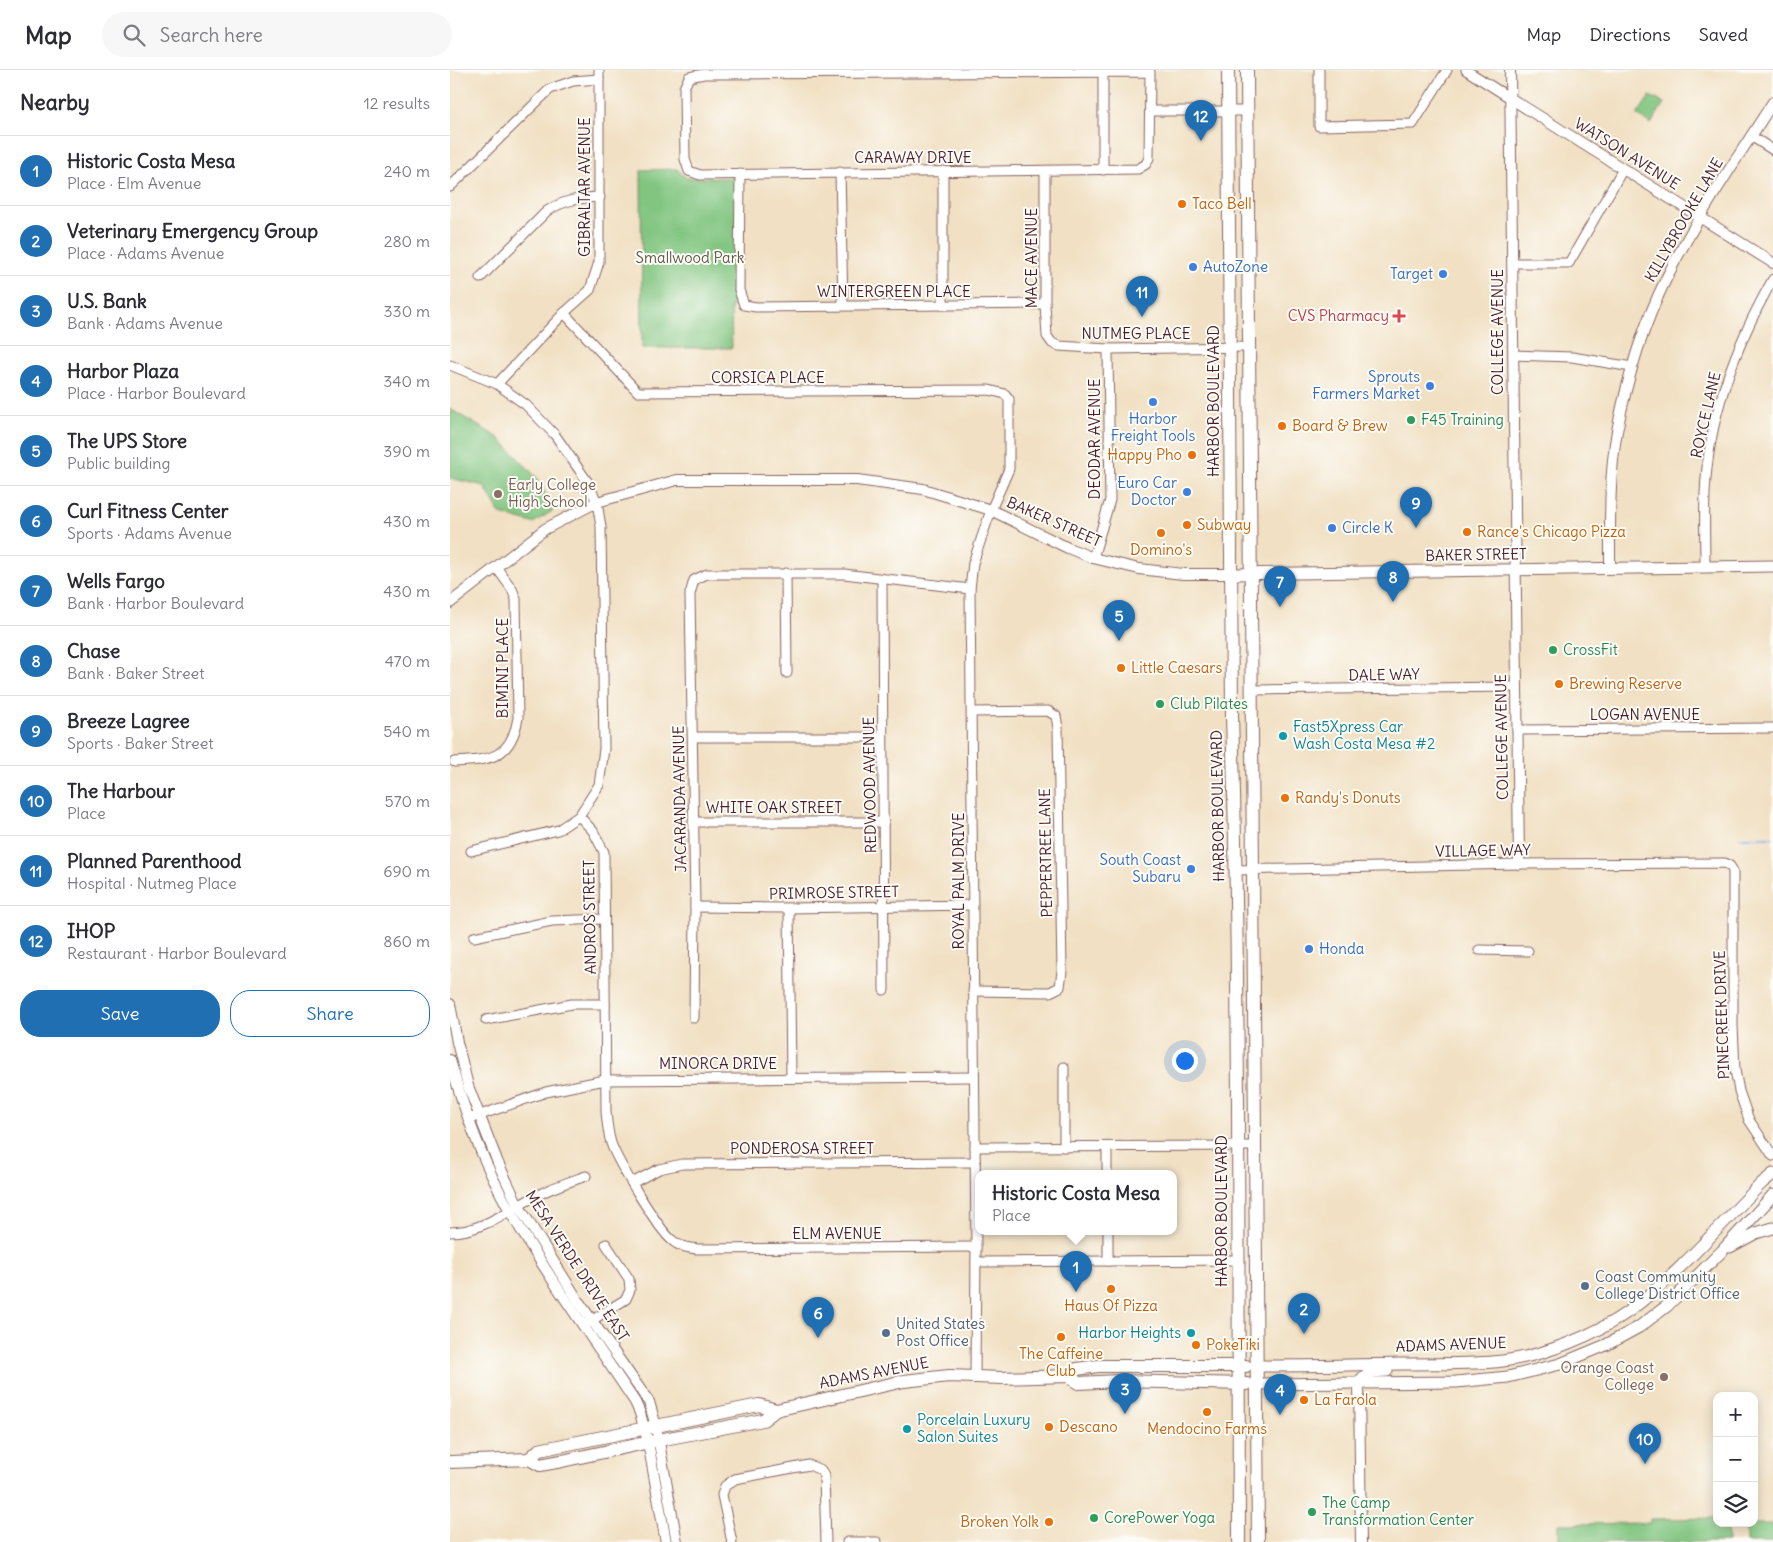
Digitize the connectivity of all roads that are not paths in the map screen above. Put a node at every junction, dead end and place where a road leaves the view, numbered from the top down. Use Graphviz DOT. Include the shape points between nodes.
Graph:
graph roads {
  1 [pos="1228,70"];
  2 [pos="1247,70"];
  3 [pos="1319,70"];
  4 [pos="1447,70"];
  5 [pos="1466,70"];
  6 [pos="1510,70"];
  7 [pos="1150,71"];
  8 [pos="1103,72"];
  9 [pos="599,75"];
  10 [pos="1510,98"];
  11 [pos="1773,102"];
  12 [pos="1151,111"];
  13 [pos="1228,111"];
  14 [pos="1247,111"];
  15 [pos="1751,136"];
  16 [pos="1773,150"];
  17 [pos="1623,169"];
  18 [pos="1103,170"];
  19 [pos="943,171"];
  20 [pos="840,172"];
  21 [pos="1045,172"];
  22 [pos="740,174"];
  23 [pos="450,187"];
  24 [pos="600,197"];
  25 [pos="1700,217"];
  26 [pos="1513,263"];
  27 [pos="1773,263"];
  28 [pos="480,278"];
  29 [pos="1773,279"];
  30 [pos="1046,304"];
  31 [pos="843,305"];
  32 [pos="943,305"];
  33 [pos="564,314"];
  34 [pos="1052,343"];
  35 [pos="1230,347"];
  36 [pos="1250,347"];
  37 [pos="1108,349"];
  38 [pos="1513,355"];
  39 [pos="450,365"];
  40 [pos="1632,367"];
  41 [pos="497,384"];
  42 [pos="1005,394"];
  43 [pos="597,502"];
  44 [pos="990,510"];
  45 [pos="1093,558"];
  46 [pos="1773,566"];
  47 [pos="496,567"];
  48 [pos="1705,567"];
  49 [pos="1610,568"];
  50 [pos="1516,570"];
  51 [pos="786,573"];
  52 [pos="1251,573"];
  53 [pos="1232,574"];
  54 [pos="882,580"];
  55 [pos="970,589"];
  56 [pos="450,603"];
  57 [pos="788,673"];
  58 [pos="1516,687"];
  59 [pos="1252,690"];
  60 [pos="972,712"];
  61 [pos="1773,728"];
  62 [pos="1517,730"];
  63 [pos="882,736"];
  64 [pos="693,737"];
  65 [pos="454,762"];
  66 [pos="579,816"];
  67 [pos="693,822"];
  68 [pos="884,822"];
  69 [pos="471,851"];
  70 [pos="1519,864"];
  71 [pos="1730,866"];
  72 [pos="1235,870"];
  73 [pos="1254,870"];
  74 [pos="973,905"];
  75 [pos="885,906"];
  76 [pos="695,907"];
  77 [pos="789,908"];
  78 [pos="604,919"];
  79 [pos="474,937"];
  80 [pos="1479,950"];
  81 [pos="1528,951"];
  82 [pos="884,990"];
  83 [pos="973,991"];
  84 [pos="450,1004"];
  85 [pos="605,1004"];
  86 [pos="694,1018"];
  87 [pos="486,1020"];
  88 [pos="453,1043"];
  89 [pos="450,1060"];
  90 [pos="1064,1067"];
  91 [pos="792,1077"];
  92 [pos="974,1077"];
  93 [pos="605,1080"];
  94 [pos="474,1117"];
  95 [pos="1238,1145"];
  96 [pos="1255,1146"];
  97 [pos="975,1147"];
  98 [pos="1064,1147"];
  99 [pos="1107,1147"];
  100 [pos="1773,1156"];
  101 [pos="975,1162"];
  102 [pos="975,1170"];
  103 [pos="1107,1170"];
  104 [pos="1773,1174"];
  105 [pos="586,1176"];
  106 [pos="632,1183"];
  107 [pos="1773,1195"];
  108 [pos="514,1208"];
  109 [pos="1773,1228"];
  110 [pos="450,1232"];
  111 [pos="976,1235"];
  112 [pos="1108,1235"];
  113 [pos="606,1244"];
  114 [pos="976,1247"];
  115 [pos="698,1249"];
  116 [pos="1722,1251"];
  117 [pos="1238,1260"];
  118 [pos="1108,1261"];
  119 [pos="976,1262"];
  120 [pos="588,1323"];
  121 [pos="1532,1355"];
  122 [pos="1425,1363"];
  123 [pos="1238,1366"];
  124 [pos="1257,1366"];
  125 [pos="1536,1370"];
  126 [pos="975,1376"];
  127 [pos="1069,1376"];
  128 [pos="1360,1383"];
  129 [pos="1425,1383"];
  130 [pos="1238,1384"];
  131 [pos="1257,1384"];
  132 [pos="776,1410"];
  133 [pos="651,1428"];
  134 [pos="654,1441"];
  135 [pos="529,1459"];
  136 [pos="450,1462"];
  137 [pos="666,1542"];
  138 [pos="678,1542"];
  139 [pos="732,1542"];
  140 [pos="826,1542"];
  141 [pos="847,1542"];
  142 [pos="877,1542"];
  143 [pos="1239,1542"];
  144 [pos="1258,1542"];
  145 [pos="1361,1542"];
  1 -- 13 [label="main road, HARBOR BOULEVARD"];
  2 -- 14 [label="main road"];
  3 -- 4 [label="street" via="1319,126 1413,124"];
  5 -- 10 [label="street, WATSON AVENUE"];
  6 -- 10 [label="street, COLLEGE AVENUE"];
  7 -- 8 [label="street"];
  7 -- 12 [label="street"];
  8 -- 18 [label="street"];
  8 -- 22 [label="street, CARAWAY DRIVE" via="704,74 689,77 684,88 688,171 700,175"];
  9 -- 23 [label="street" via="550,89"];
  9 -- 24 [label="street, GIBRALTAR AVENUE"];
  10 -- 17 [label="street, WATSON AVENUE"];
  10 -- 26 [label="street, COLLEGE AVENUE"];
  11 -- 15 [label="street, KILLYBROOKE LANE"];
  12 -- 13 [label="street"];
  12 -- 18 [label="street, CARAWAY DRIVE" via="1146,164 1138,169"];
  13 -- 14 [label="street"];
  13 -- 35 [label="main road, HARBOR BOULEVARD"];
  14 -- 36 [label="main road"];
  15 -- 16 [label="street"];
  15 -- 25 [label="street, KILLYBROOKE LANE"];
  17 -- 25 [label="street, WATSON AVENUE"];
  17 -- 26 [label="street" via="1569,263"];
  18 -- 21 [label="street, CARAWAY DRIVE"];
  19 -- 20 [label="street, CARAWAY DRIVE"];
  19 -- 21 [label="street, CARAWAY DRIVE"];
  19 -- 32 [label="street"];
  20 -- 22 [label="street, CARAWAY DRIVE"];
  20 -- 31 [label="street"];
  21 -- 30 [label="street, MACE AVENUE"];
  22 -- 31 [label="street, WINTERGREEN PLACE" via="740,290 744,305"];
  24 -- 28 [label="street" via="577,198 547,211"];
  24 -- 33 [label="street, GIBRALTAR AVENUE" via="599,262 590,290"];
  25 -- 27 [label="street, WATSON AVENUE"];
  25 -- 40 [label="street, KILLYBROOKE LANE" via="1658,297"];
  26 -- 38 [label="street, COLLEGE AVENUE"];
  29 -- 48 [label="street, ROYCE LANE" via="1743,338 1720,403 1705,494"];
  30 -- 32 [label="street, WINTERGREEN PLACE"];
  30 -- 34 [label="street, MACE AVENUE" via="1047,336"];
  31 -- 32 [label="street, WINTERGREEN PLACE"];
  33 -- 41 [label="street, GIBRALTAR AVENUE"];
  33 -- 42 [label="street, CORSICA PLACE" via="638,392 989,390"];
  34 -- 37 [label="street, NUTMEG PLACE"];
  35 -- 36 [label="street, NUTMEG PLACE"];
  35 -- 37 [label="street, NUTMEG PLACE"];
  35 -- 53 [label="main road, HARBOR BOULEVARD"];
  36 -- 52 [label="main road"];
  37 -- 45 [label="street, DEODAR AVENUE" via="1110,500"];
  38 -- 40 [label="street" via="1572,357"];
  38 -- 50 [label="street, COLLEGE AVENUE"];
  39 -- 41 [label="street"];
  40 -- 49 [label="street, KILLYBROOKE LANE" via="1613,465"];
  41 -- 43 [label="street" via="526,405 555,434 587,481"];
  42 -- 44 [label="street, ROYAL PALM DRIVE" via="1010,407 1009,469"];
  43 -- 44 [label="street, BAKER STREET" via="677,480 857,480 923,489"];
  43 -- 47 [label="street, BAKER STREET" via="545,528"];
  43 -- 66 [label="street" via="601,527 604,749 599,785"];
  44 -- 45 [label="street, BAKER STREET"];
  44 -- 55 [label="street, ROYAL PALM DRIVE" via="973,563"];
  45 -- 53 [label="street, BAKER STREET" via="1183,574"];
  46 -- 48 [label="main road, BAKER STREET"];
  47 -- 56 [label="street, BAKER STREET"];
  47 -- 65 [label="street, BIMINI PLACE" via="516,599 516,728 506,747 491,758"];
  48 -- 49 [label="main road, BAKER STREET"];
  49 -- 50 [label="main road, BAKER STREET"];
  50 -- 52 [label="main road, BAKER STREET"];
  50 -- 58 [label="street, COLLEGE AVENUE"];
  51 -- 54 [label="street" via="844,574"];
  51 -- 57 [label="street"];
  51 -- 64 [label="street, JACARANDA AVENUE" via="708,574 694,580 690,594"];
  52 -- 53 [label="main road, BAKER STREET"];
  52 -- 59 [label="main road"];
  53 -- 72 [label="main road, HARBOR BOULEVARD"];
  54 -- 55 [label="street"];
  54 -- 63 [label="street, REDWOOD AVENUE"];
  55 -- 60 [label="street, ROYAL PALM DRIVE"];
  58 -- 59 [label="street, DALE WAY"];
  58 -- 62 [label="street, COLLEGE AVENUE"];
  59 -- 73 [label="main road"];
  60 -- 74 [label="street, ROYAL PALM DRIVE"];
  60 -- 83 [label="street, PEPPERTREE LANE" via="1048,711 1056,716 1062,971 1060,987 1050,992"];
  61 -- 62 [label="street, LOGAN AVENUE"];
  62 -- 70 [label="street, COLLEGE AVENUE"];
  63 -- 64 [label="street"];
  63 -- 68 [label="street, REDWOOD AVENUE"];
  64 -- 67 [label="street, JACARANDA AVENUE"];
  66 -- 69 [label="street" via="558,830"];
  66 -- 78 [label="street, ANDROS STREET" via="593,831 604,852"];
  67 -- 68 [label="street, WHITE OAK STREET"];
  67 -- 76 [label="street, JACARANDA AVENUE"];
  68 -- 75 [label="street, REDWOOD AVENUE"];
  70 -- 71 [label="street, VILLAGE WAY" via="1725,863"];
  70 -- 73 [label="street, VILLAGE WAY"];
  71 -- 100 [label="street, PINECREEK DRIVE" via="1733,871 1735,1070 1749,1120"];
  72 -- 73 [label="street, VILLAGE WAY"];
  72 -- 95 [label="main road, HARBOR BOULEVARD"];
  73 -- 96 [label="main road"];
  74 -- 75 [label="street, PRIMROSE STREET"];
  74 -- 83 [label="street, ROYAL PALM DRIVE"];
  75 -- 77 [label="street, PRIMROSE STREET"];
  75 -- 82 [label="street, REDWOOD AVENUE"];
  76 -- 77 [label="street, PRIMROSE STREET"];
  76 -- 86 [label="street, JACARANDA AVENUE"];
  77 -- 91 [label="street"];
  78 -- 79 [label="street" via="552,921"];
  78 -- 85 [label="street, ANDROS STREET"];
  80 -- 81 [label="street"];
  83 -- 92 [label="street, ROYAL PALM DRIVE"];
  84 -- 88 [label="street, MESA VERDE DRIVE EAST"];
  85 -- 87 [label="street" via="572,1004"];
  85 -- 93 [label="street, ANDROS STREET"];
  88 -- 94 [label="street, MESA VERDE DRIVE EAST" via="468,1086"];
  89 -- 94 [label="street, MESA VERDE DRIVE EAST"];
  90 -- 98 [label="street"];
  91 -- 92 [label="street, MINORCA DRIVE"];
  91 -- 93 [label="street, MINORCA DRIVE"];
  92 -- 97 [label="street, ROYAL PALM DRIVE"];
  93 -- 94 [label="street, MINORCA DRIVE" via="546,1092"];
  93 -- 106 [label="street, ANDROS STREET" via="606,1120 611,1142"];
  94 -- 108 [label="street, MESA VERDE DRIVE EAST" via="487,1163"];
  95 -- 96 [label="street"];
  95 -- 99 [label="street"];
  95 -- 117 [label="main road, HARBOR BOULEVARD"];
  96 -- 124 [label="main road"];
  97 -- 98 [label="street"];
  97 -- 101 [label="street, ROYAL PALM DRIVE"];
  98 -- 99 [label="street"];
  99 -- 103 [label="street"];
  101 -- 102 [label="street, ROYAL PALM DRIVE"];
  101 -- 106 [label="street, PONDEROSA STREET" via="682,1164 659,1169"];
  104 -- 121 [label="main road, ADAMS AVENUE" via="1660,1286 1628,1312 1577,1340"];
  105 -- 108 [label="street" via="542,1192"];
  106 -- 115 [label="street, ANDROS STREET" via="668,1237 682,1246"];
  107 -- 116 [label="main road, ADAMS AVENUE"];
  108 -- 110 [label="street" via="473,1230"];
  108 -- 120 [label="street, MESA VERDE DRIVE EAST" via="548,1254"];
  109 -- 116 [label="main road"];
  111 -- 114 [label="street, ROYAL PALM DRIVE"];
  112 -- 118 [label="street"];
  113 -- 120 [label="street" via="629,1279 630,1290 626,1299"];
  114 -- 115 [label="street, ELM AVENUE"];
  114 -- 119 [label="street, ROYAL PALM DRIVE"];
  116 -- 125 [label="main road, ADAMS AVENUE" via="1666,1306 1639,1327 1599,1349"];
  117 -- 118 [label="street"];
  117 -- 123 [label="main road, HARBOR BOULEVARD"];
  118 -- 119 [label="street"];
  119 -- 126 [label="street, ROYAL PALM DRIVE"];
  120 -- 133 [label="street, MESA VERDE DRIVE EAST" via="649,1402"];
  121 -- 122 [label="main road, ADAMS AVENUE" via="1468,1364"];
  121 -- 125 [label="main road"];
  122 -- 124 [label="main road, ADAMS AVENUE"];
  122 -- 128 [label="main road" via="1409,1371 1366,1374"];
  122 -- 129 [label="main road"];
  123 -- 124 [label="main road, ADAMS AVENUE"];
  123 -- 127 [label="main road, ADAMS AVENUE" via="1098,1366 1078,1368"];
  123 -- 130 [label="main road, HARBOR BOULEVARD"];
  124 -- 131 [label="main road"];
  125 -- 129 [label="main road, ADAMS AVENUE" via="1490,1380"];
  126 -- 127 [label="main road, ADAMS AVENUE"];
  126 -- 132 [label="main road, ADAMS AVENUE" via="904,1380"];
  127 -- 130 [label="main road, ADAMS AVENUE" via="1078,1383"];
  128 -- 129 [label="main road, ADAMS AVENUE"];
  128 -- 131 [label="main road, ADAMS AVENUE"];
  128 -- 145 [label="street"];
  130 -- 131 [label="main road, ADAMS AVENUE"];
  130 -- 143 [label="main road, HARBOR BOULEVARD"];
  131 -- 144 [label="main road"];
  132 -- 133 [label="main road, ADAMS AVENUE" via="759,1405"];
  132 -- 134 [label="main road, ADAMS AVENUE" via="763,1420"];
  133 -- 134 [label="street, MESA VERDE DRIVE EAST"];
  133 -- 135 [label="main road, ADAMS AVENUE" via="539,1450"];
  134 -- 135 [label="main road, ADAMS AVENUE" via="540,1465"];
  134 -- 137 [label="street, MESA VERDE DRIVE EAST"];
  134 -- 138 [label="street, MESA VERDE DRIVE EAST"];
  135 -- 136 [label="main road, ADAMS AVENUE"];
  139 -- 140 [label="street" via="722,1495 725,1486 735,1479 810,1465 821,1470 824,1476"];
  141 -- 142 [label="street"];
}
